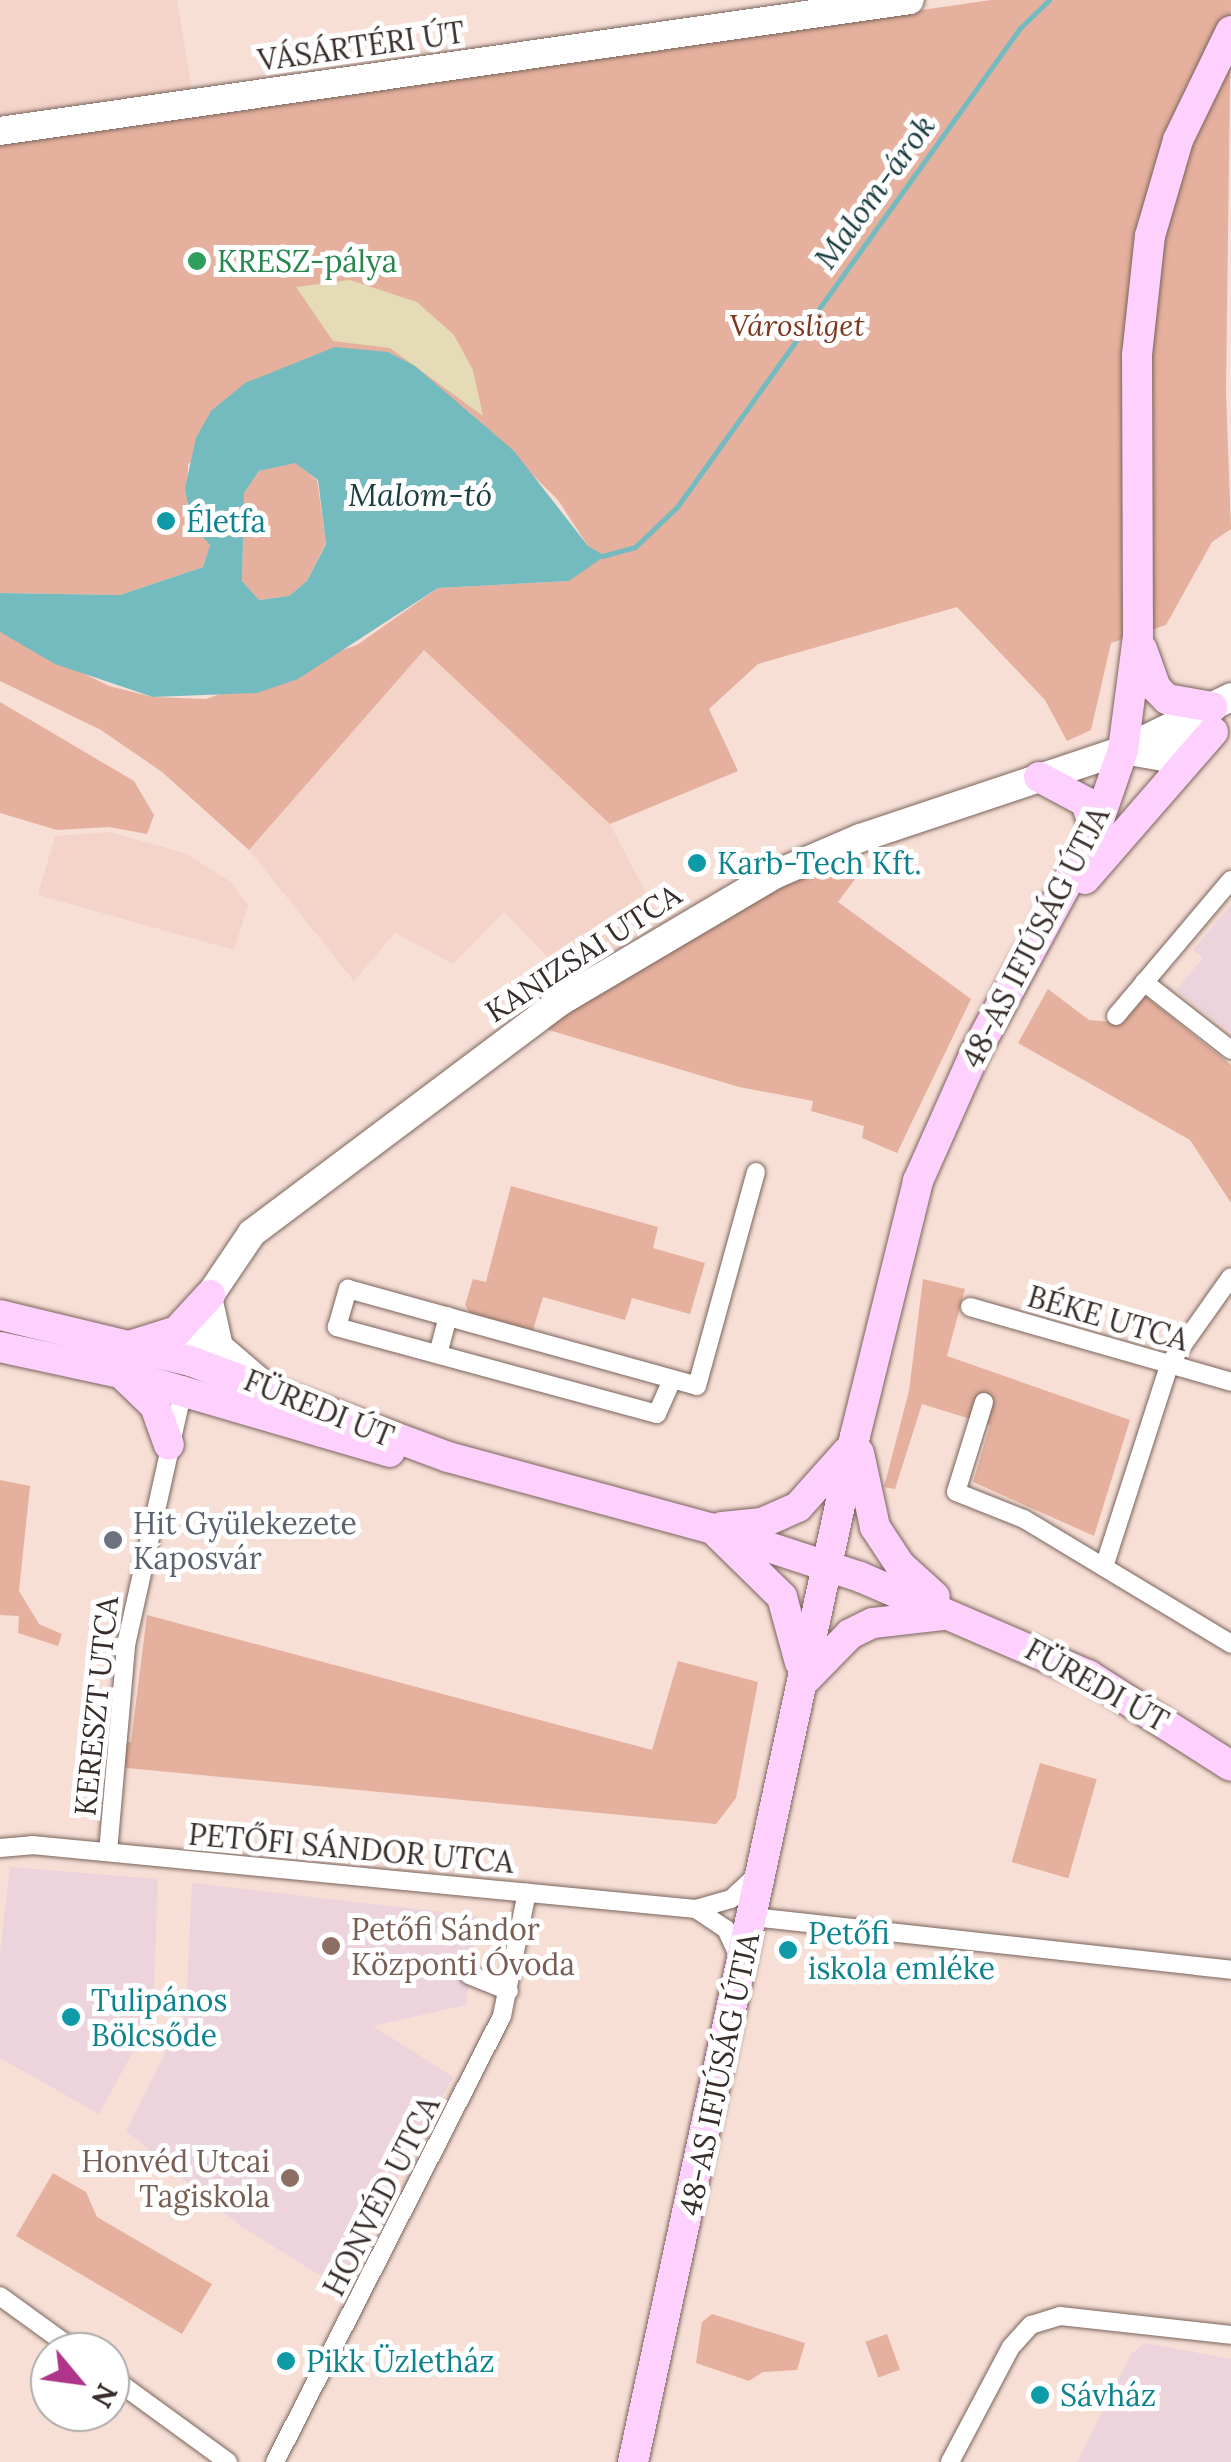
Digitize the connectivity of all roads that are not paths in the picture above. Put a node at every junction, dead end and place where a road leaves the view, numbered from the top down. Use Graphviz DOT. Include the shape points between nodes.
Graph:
graph roads {
  1 [pos="910,0"];
  2 [pos="1231,32"];
  3 [pos="0,130"];
  4 [pos="1138,636"];
  5 [pos="1222,713"];
  6 [pos="1123,750"];
  7 [pos="1038,777"];
  8 [pos="1094,831"];
  9 [pos="1231,880"];
  10 [pos="1029,954"];
  11 [pos="1144,982"];
  12 [pos="1116,1016"];
  13 [pos="1231,1050"];
  14 [pos="756,1172"];
  15 [pos="1231,1277"];
  16 [pos="210,1295"];
  17 [pos="970,1308"];
  18 [pos="0,1315"];
  19 [pos="448,1316"];
  20 [pos="0,1347"];
  21 [pos="438,1354"];
  22 [pos="124,1359"];
  23 [pos="190,1361"];
  24 [pos="1170,1363"];
  25 [pos="672,1380"];
  26 [pos="1231,1382"];
  27 [pos="261,1383"];
  28 [pos="182,1391"];
  29 [pos="984,1402"];
  30 [pos="856,1436"];
  31 [pos="168,1445"];
  32 [pos="448,1457"];
  33 [pos="710,1528"];
  34 [pos="829,1565"];
  35 [pos="1104,1567"];
  36 [pos="957,1614"];
  37 [pos="1231,1644"];
  38 [pos="802,1686"];
  39 [pos="1231,1766"];
  40 [pos="0,1848"];
  41 [pos="108,1852"];
  42 [pos="764,1864"];
  43 [pos="528,1892"];
  44 [pos="696,1910"];
  45 [pos="753,1916"];
  46 [pos="1231,1970"];
  47 [pos="742,1972"];
  48 [pos="469,1976"];
  49 [pos="509,1990"];
  50 [pos="0,2296"];
  51 [pos="50,2332"];
  52 [pos="1231,2334"];
  53 [pos="130,2391"];
  54 [pos="228,2462"];
  55 [pos="275,2462"];
  56 [pos="633,2462"];
  57 [pos="950,2462"];
  1 -- 3 [label="street, VÁSÁRTÉRI ÚT"];
  2 -- 4 [label="main road, 48-AS IFJÚSÁG ÚTJA" via="1160,191 1144,279 1137,355"];
  4 -- 5 [label="main road" via="1156,688 1181,706"];
  4 -- 6 [label="main road, 48-AS IFJÚSÁG ÚTJA"];
  5 -- 6 [label="street, KANIZSAI UTCA" via="1163,757"];
  5 -- 10 [label="main road"];
  6 -- 7 [label="street, KANIZSAI UTCA"];
  6 -- 8 [label="main road, 48-AS IFJÚSÁG ÚTJA"];
  7 -- 8 [label="main road" via="1086,802"];
  7 -- 16 [label="street, KANIZSAI UTCA" via="802,863 651,944 370,1139 252,1234"];
  8 -- 10 [label="main road, 48-AS IFJÚSÁG ÚTJA"];
  9 -- 11 [label="street"];
  10 -- 30 [label="main road, 48-AS IFJÚSÁG ÚTJA" via="944,1116 918,1181"];
  11 -- 12 [label="street"];
  11 -- 13 [label="street"];
  14 -- 25 [label="street" via="697,1386"];
  15 -- 24 [label="street"];
  16 -- 22 [label="main road" via="176,1331"];
  16 -- 23 [label="street, KANIZSAI UTCA"];
  16 -- 27 [label="street" via="219,1347"];
  17 -- 24 [label="street, BÉKE UTCA"];
  18 -- 22 [label="main road"];
  19 -- 21 [label="street"];
  19 -- 21 [label="street" via="348,1289 337,1327"];
  19 -- 25 [label="street"];
  20 -- 22 [label="main road"];
  21 -- 25 [label="street" via="657,1414"];
  22 -- 23 [label="main road, FÜREDI ÚT"];
  22 -- 28 [label="main road, FÜREDI ÚT"];
  22 -- 31 [label="main road" via="155,1406"];
  23 -- 27 [label="main road, FÜREDI ÚT"];
  23 -- 28 [label="street, KERESZT UTCA"];
  24 -- 26 [label="street, BÉKE UTCA"];
  24 -- 35 [label="street"];
  27 -- 32 [label="main road, FÜREDI ÚT"];
  28 -- 31 [label="street, KERESZT UTCA"];
  28 -- 32 [label="main road, FÜREDI ÚT" via="374,1450"];
  29 -- 35 [label="street" via="956,1492 1024,1519"];
  30 -- 33 [label="main road" via="840,1466 798,1507 762,1523"];
  30 -- 34 [label="main road, 48-AS IFJÚSÁG ÚTJA"];
  30 -- 36 [label="main road" via="875,1528 900,1566"];
  31 -- 41 [label="street, KERESZT UTCA" via="126,1646"];
  32 -- 33 [label="main road, FÜREDI ÚT"];
  33 -- 34 [label="main road, FÜREDI ÚT"];
  33 -- 38 [label="main road" via="782,1597 794,1624"];
  34 -- 36 [label="main road, FÜREDI ÚT"];
  34 -- 38 [label="main road, 48-AS IFJÚSÁG ÚTJA"];
  35 -- 37 [label="street"];
  36 -- 38 [label="main road" via="873,1623 828,1653"];
  36 -- 39 [label="main road, FÜREDI ÚT" via="1088,1675"];
  38 -- 42 [label="main road, 48-AS IFJÚSÁG ÚTJA"];
  40 -- 41 [label="street, PETŐFI SÁNDOR UTCA"];
  41 -- 43 [label="street, PETŐFI SÁNDOR UTCA"];
  42 -- 44 [label="street" via="731,1899"];
  42 -- 45 [label="main road, 48-AS IFJÚSÁG ÚTJA"];
  43 -- 44 [label="street, PETŐFI SÁNDOR UTCA"];
  43 -- 49 [label="street, HONVÉD UTCA"];
  44 -- 47 [label="street" via="726,1929"];
  45 -- 46 [label="street"];
  45 -- 47 [label="main road, 48-AS IFJÚSÁG ÚTJA"];
  47 -- 56 [label="main road, 48-AS IFJÚSÁG ÚTJA"];
  48 -- 49 [label="street"];
  49 -- 55 [label="street, HONVÉD UTCA" via="391,2240"];
  50 -- 51 [label="street"];
  52 -- 57 [label="street" via="1060,2316 1032,2325 1012,2347"];
  53 -- 54 [label="street"];
}
